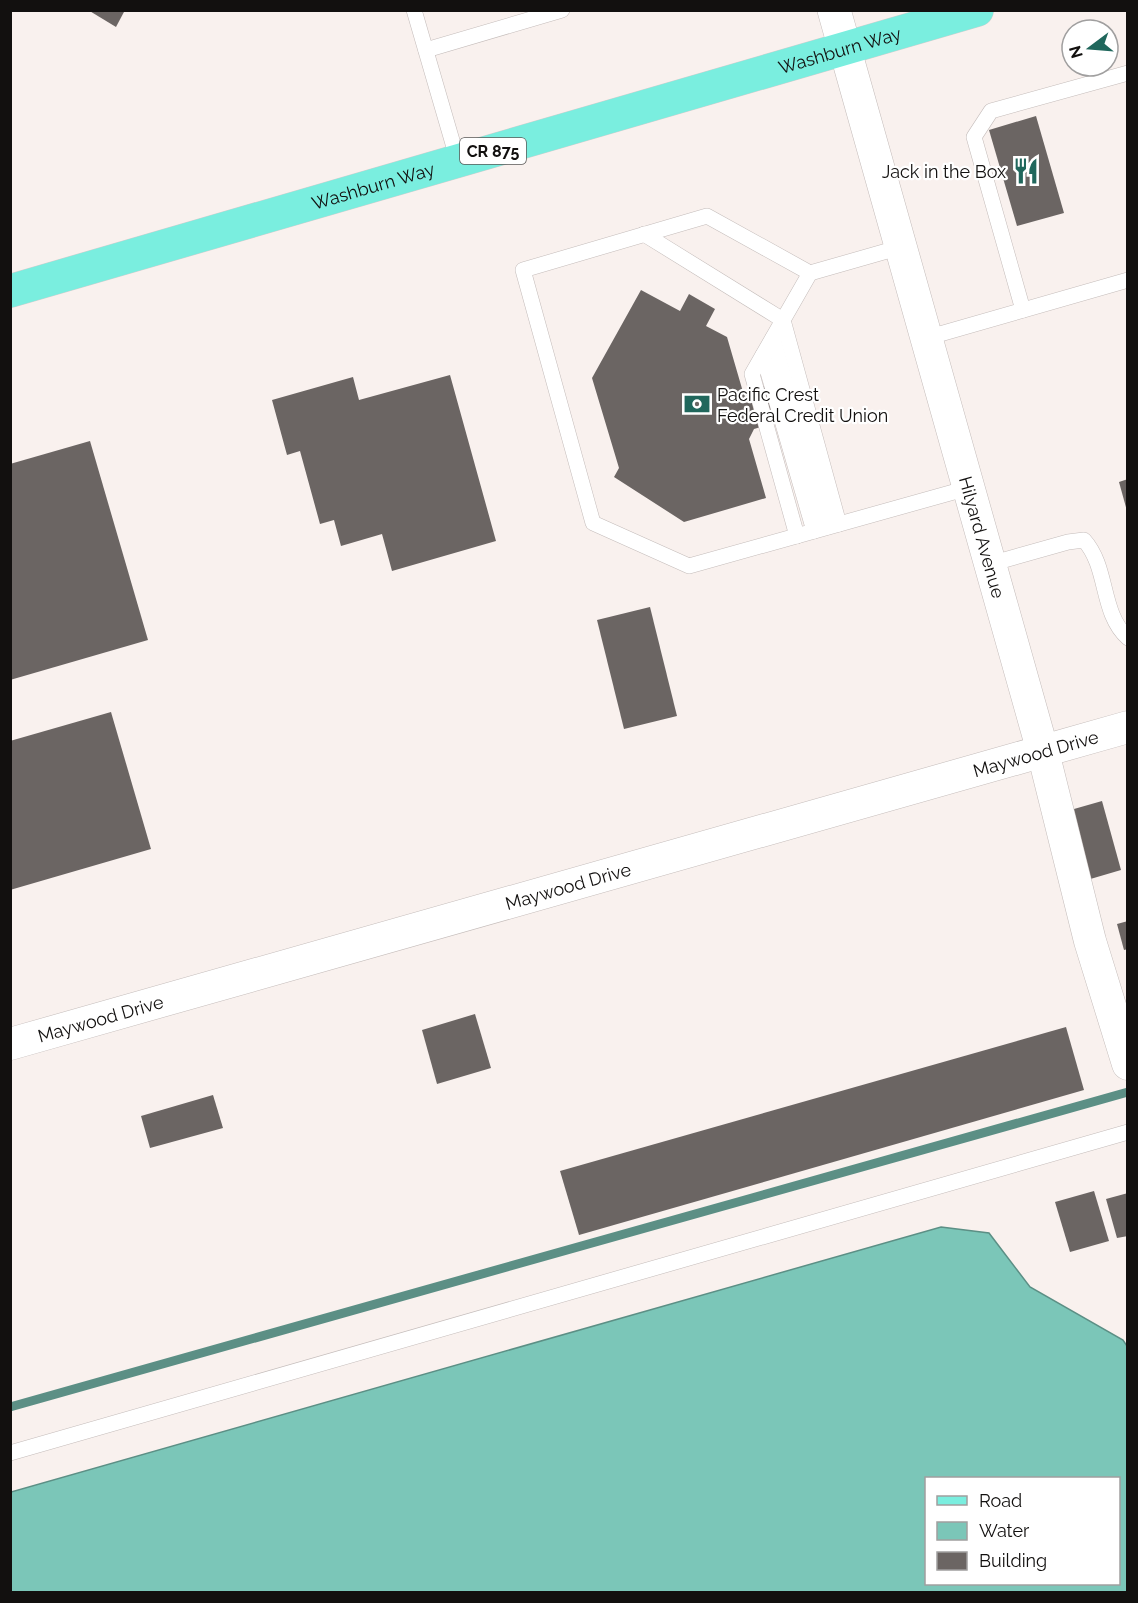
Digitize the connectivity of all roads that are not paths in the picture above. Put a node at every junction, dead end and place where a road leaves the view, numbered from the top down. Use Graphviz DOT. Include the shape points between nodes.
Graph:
graph roads {
  1 [pos="414,10"];
  2 [pos="562,10"];
  3 [pos="834,10"];
  4 [pos="976,10"];
  5 [pos="845,49"];
  6 [pos="426,50"];
  7 [pos="1128,73"];
  8 [pos="458,161"];
  9 [pos="644,234"];
  10 [pos="901,247"];
  11 [pos="810,273"];
  12 [pos="1128,280"];
  13 [pos="10,291"];
  14 [pos="1023,310"];
  15 [pos="783,320"];
  16 [pos="773,338"];
  17 [pos="926,338"];
  18 [pos="763,355"];
  19 [pos="968,488"];
  20 [pos="827,527"];
  21 [pos="797,536"];
  22 [pos="990,564"];
  23 [pos="1128,638"];
  24 [pos="1128,727"];
  25 [pos="1043,752"];
  26 [pos="10,1044"];
  27 [pos="1128,1064"];
  28 [pos="1128,1132"];
  29 [pos="10,1453"];
  1 -- 6 [label="lane"];
  2 -- 6 [label="lane"];
  3 -- 5 [label="main road, Hilyard Avenue"];
  4 -- 5 [label="main road, Washburn Way / CR 875"];
  5 -- 8 [label="main road, Washburn Way / CR 875"];
  5 -- 10 [label="street, Hilyard Avenue"];
  6 -- 8 [label="lane"];
  7 -- 14 [label="lane" via="991,111 974,137"];
  8 -- 13 [label="main road, Washburn Way / CR 875"];
  9 -- 11 [label="lane" via="707,216"];
  9 -- 15 [label="lane"];
  9 -- 21 [label="lane" via="523,270 593,523 689,566"];
  10 -- 11 [label="lane"];
  10 -- 17 [label="street, Hilyard Avenue"];
  11 -- 15 [label="lane"];
  12 -- 14 [label="lane"];
  14 -- 17 [label="lane"];
  15 -- 16 [label="lane"];
  15 -- 20 [label="lane"];
  16 -- 18 [label="lane"];
  16 -- 20 [label="lane"];
  17 -- 19 [label="street, Hilyard Avenue"];
  18 -- 20 [label="lane"];
  18 -- 21 [label="lane" via="752,374"];
  19 -- 20 [label="lane"];
  19 -- 22 [label="street, Hilyard Avenue"];
  20 -- 21 [label="lane"];
  22 -- 23 [label="lane" via="1084,540 1094,551 1115,627"];
  22 -- 25 [label="street, Hilyard Avenue"];
  24 -- 25 [label="street, Maywood Drive"];
  25 -- 26 [label="street, Maywood Drive"];
  25 -- 27 [label="street, Hilyard Avenue" via="1090,941"];
  28 -- 29 [label="lane"];
}
